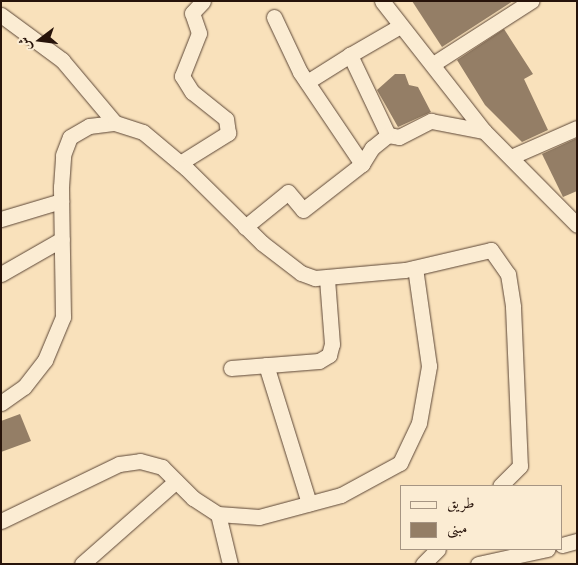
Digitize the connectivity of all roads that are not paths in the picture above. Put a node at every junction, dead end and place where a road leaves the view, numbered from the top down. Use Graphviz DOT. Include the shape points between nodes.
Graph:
graph roads {
  1 [pos="203,1"];
  2 [pos="382,1"];
  3 [pos="532,1"];
  4 [pos="1,15"];
  5 [pos="274,17"];
  6 [pos="400,26"];
  7 [pos="350,55"];
  8 [pos="433,64"];
  9 [pos="307,82"];
  10 [pos="115,123"];
  11 [pos="577,128"];
  12 [pos="484,130"];
  13 [pos="388,135"];
  14 [pos="513,156"];
  15 [pos="180,163"];
  16 [pos="362,164"];
  17 [pos="61,201"];
  18 [pos="1,219"];
  19 [pos="245,226"];
  20 [pos="577,226"];
  21 [pos="62,239"];
  22 [pos="415,268"];
  23 [pos="1,274"];
  24 [pos="327,279"];
  25 [pos="266,365"];
  26 [pos="231,368"];
  27 [pos="1,403"];
  28 [pos="176,480"];
  29 [pos="501,485"];
  30 [pos="309,503"];
  31 [pos="218,514"];
  32 [pos="1,521"];
  33 [pos="577,541"];
  34 [pos="563,545"];
  35 [pos="437,550"];
  36 [pos="542,550"];
  37 [pos="547,550"];
  38 [pos="82,564"];
  39 [pos="230,564"];
  40 [pos="423,564"];
  41 [pos="478,564"];
  42 [pos="549,564"];
  1 -- 15 [label="street" via="192,13 199,33 182,76 192,92 226,119 228,133"];
  2 -- 6 [label="street"];
  3 -- 8 [label="street"];
  4 -- 10 [label="street" via="62,60"];
  5 -- 9 [label="street"];
  6 -- 7 [label="street"];
  6 -- 8 [label="street"];
  7 -- 9 [label="street"];
  7 -- 13 [label="street"];
  8 -- 12 [label="street"];
  9 -- 16 [label="street"];
  10 -- 15 [label="street" via="143,132"];
  10 -- 17 [label="street" via="89,126 70,137 63,155"];
  11 -- 14 [label="street"];
  12 -- 13 [label="street" via="431,121 399,137"];
  12 -- 14 [label="street"];
  13 -- 16 [label="street" via="372,148"];
  14 -- 20 [label="street"];
  15 -- 19 [label="street"];
  16 -- 19 [label="street" via="303,210 288,192"];
  17 -- 18 [label="street"];
  17 -- 21 [label="street"];
  19 -- 24 [label="street" via="301,273"];
  21 -- 23 [label="street"];
  21 -- 27 [label="street" via="64,317 45,360 24,387"];
  22 -- 24 [label="street"];
  22 -- 29 [label="street" via="491,250 508,274 520,466"];
  22 -- 30 [label="street" via="429,366 419,423 400,463 341,495"];
  24 -- 25 [label="street" via="332,344 329,355 319,361"];
  25 -- 26 [label="street"];
  25 -- 30 [label="street"];
  28 -- 31 [label="street"];
  28 -- 32 [label="street" via="162,467 140,461 119,464"];
  28 -- 38 [label="street"];
  30 -- 31 [label="street" via="259,516"];
  31 -- 39 [label="street"];
  33 -- 34 [label="street"];
  35 -- 40 [label="street"];
  36 -- 41 [label="street"];
  37 -- 42 [label="street"];
}
